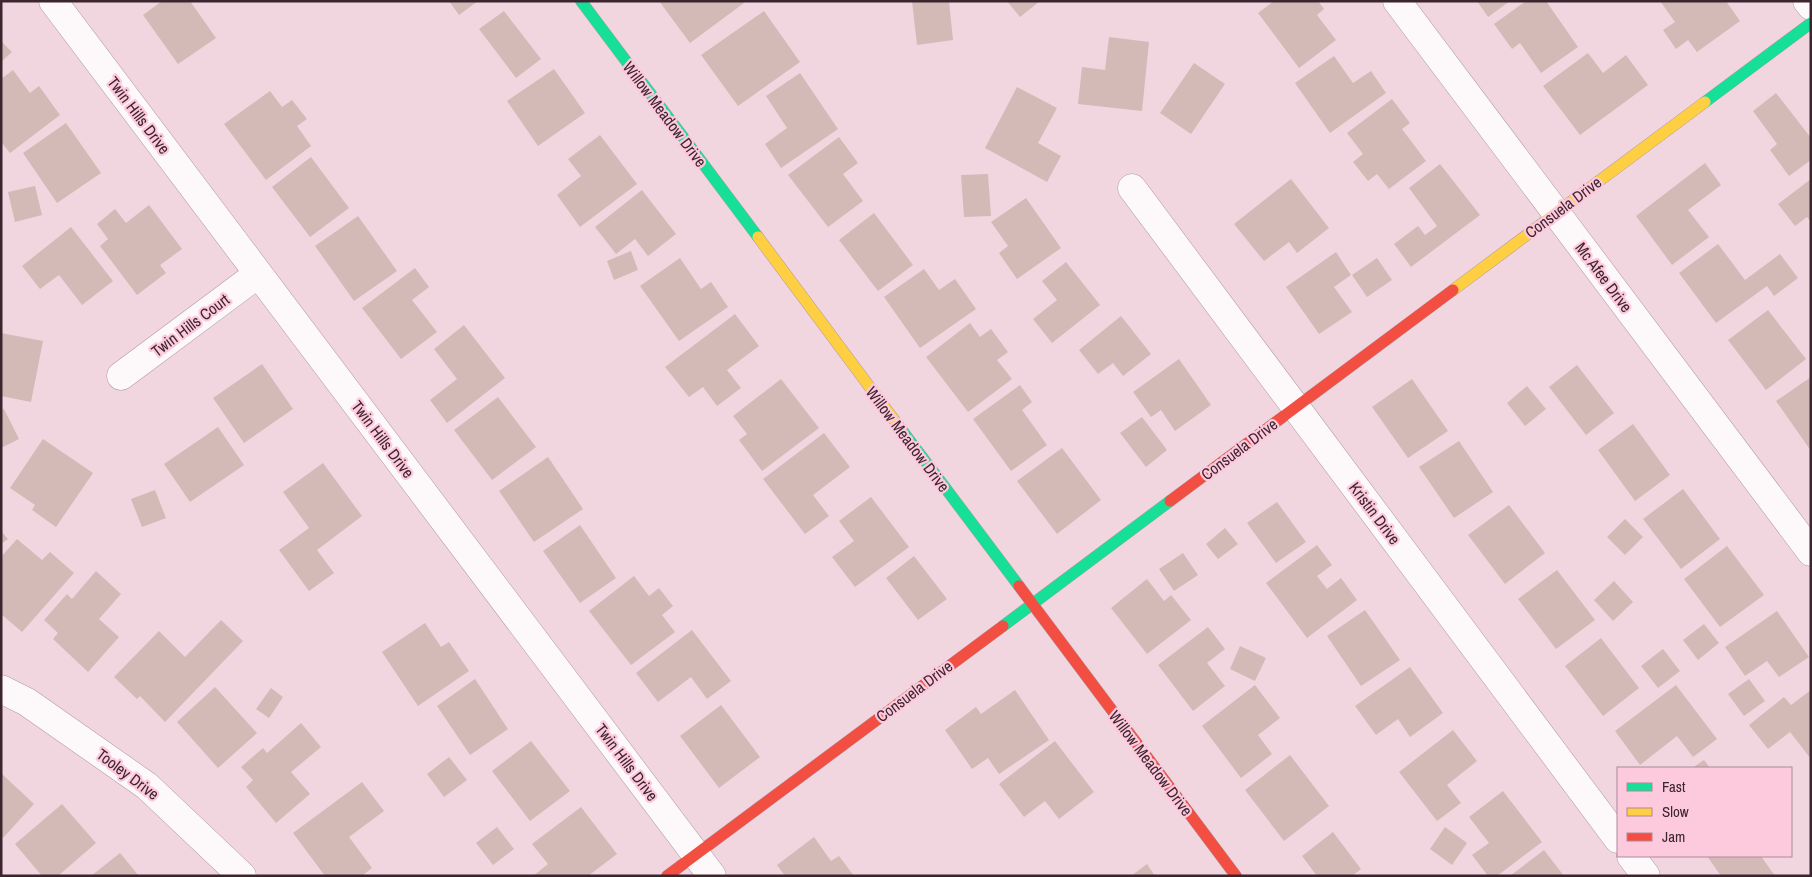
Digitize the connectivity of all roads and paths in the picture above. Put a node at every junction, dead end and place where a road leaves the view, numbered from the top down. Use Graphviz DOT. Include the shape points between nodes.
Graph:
graph roads {
  1 [pos="53,1"];
  2 [pos="581,1"];
  3 [pos="1397,1"];
  4 [pos="1807,1"];
  5 [pos="1811,6"];
  6 [pos="1811,23"];
  7 [pos="1132,188"];
  8 [pos="1556,213"];
  9 [pos="258,274"];
  10 [pos="121,376"];
  11 [pos="1296,407"];
  12 [pos="1811,552"];
  13 [pos="1031,604"];
  14 [pos="1,689"];
  15 [pos="1617,838"];
  16 [pos="696,854"];
  17 [pos="1632,857"];
  18 [pos="242,876"];
  19 [pos="667,876"];
  20 [pos="712,876"];
  21 [pos="1236,876"];
  22 [pos="1646,876"];
  1 -- 9 [label="street, Twin Hills Drive"];
  2 -- 13 [label="street, Willow Meadow Drive"];
  3 -- 8 [label="street, Mc Afee Drive"];
  4 -- 5 [label="street"];
  6 -- 8 [label="street, Consuela Drive"];
  7 -- 11 [label="street, Kristin Drive"];
  8 -- 11 [label="street, Consuela Drive"];
  8 -- 12 [label="street, Mc Afee Drive"];
  9 -- 10 [label="street, Twin Hills Court"];
  9 -- 16 [label="street, Twin Hills Drive"];
  11 -- 13 [label="street, Consuela Drive"];
  11 -- 15 [label="street, Kristin Drive"];
  13 -- 16 [label="street, Consuela Drive"];
  13 -- 21 [label="street, Willow Meadow Drive"];
  14 -- 18 [label="street, Tooley Drive" via="27,702 147,786"];
  16 -- 19 [label="street, Consuela Drive"];
  16 -- 20 [label="street, Twin Hills Drive"];
  17 -- 22 [label="street"];
}
